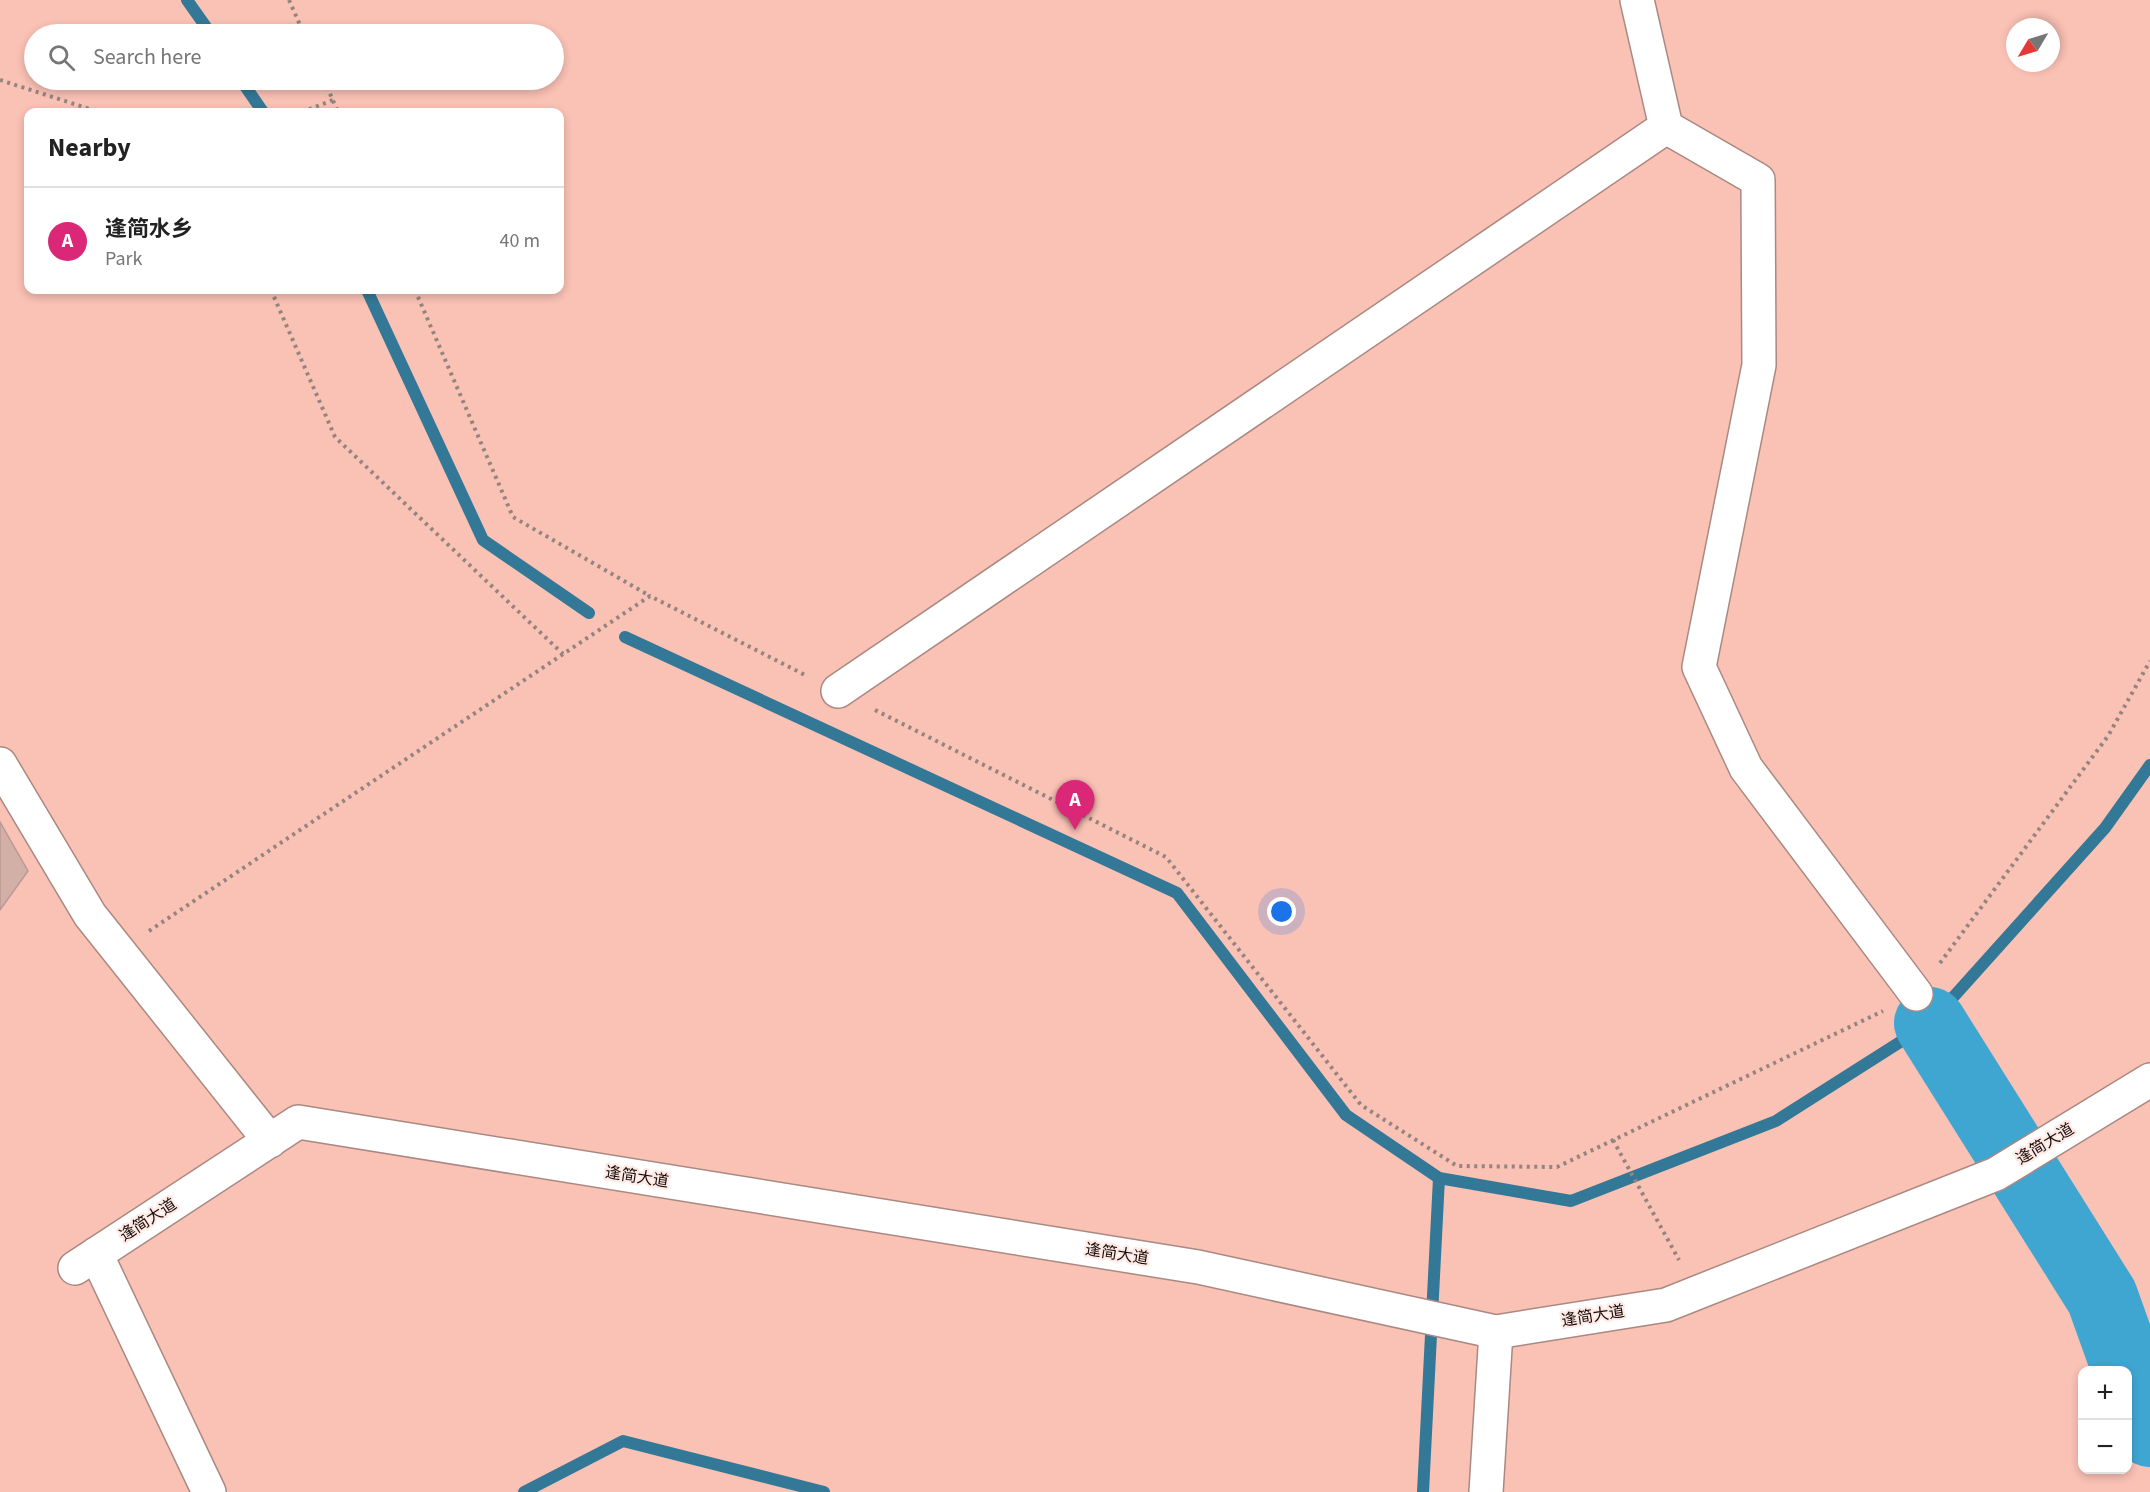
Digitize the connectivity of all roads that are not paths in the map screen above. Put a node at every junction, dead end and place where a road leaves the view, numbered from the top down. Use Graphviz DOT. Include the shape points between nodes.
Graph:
graph roads {
  1 [pos="1637,0"];
  2 [pos="1666,127"];
  3 [pos="838,691"];
  4 [pos="0,764"];
  5 [pos="1916,994"];
  6 [pos="2147,1082"];
  7 [pos="270,1141"];
  8 [pos="1496,1332"];
  9 [pos="209,1492"];
  10 [pos="1486,1492"];
  1 -- 2 [label="street"];
  2 -- 3 [label="street"];
  2 -- 5 [label="street" via="1758,180 1758,365 1699,667 1746,768"];
  4 -- 7 [label="street" via="90,915"];
  6 -- 8 [label="street, 逢简大道" via="1996,1174 1666,1305"];
  7 -- 8 [label="street, 逢简大道" via="298,1122 1198,1267"];
  7 -- 9 [label="street, 逢简大道" via="86,1261"];
  8 -- 10 [label="street"];
}
